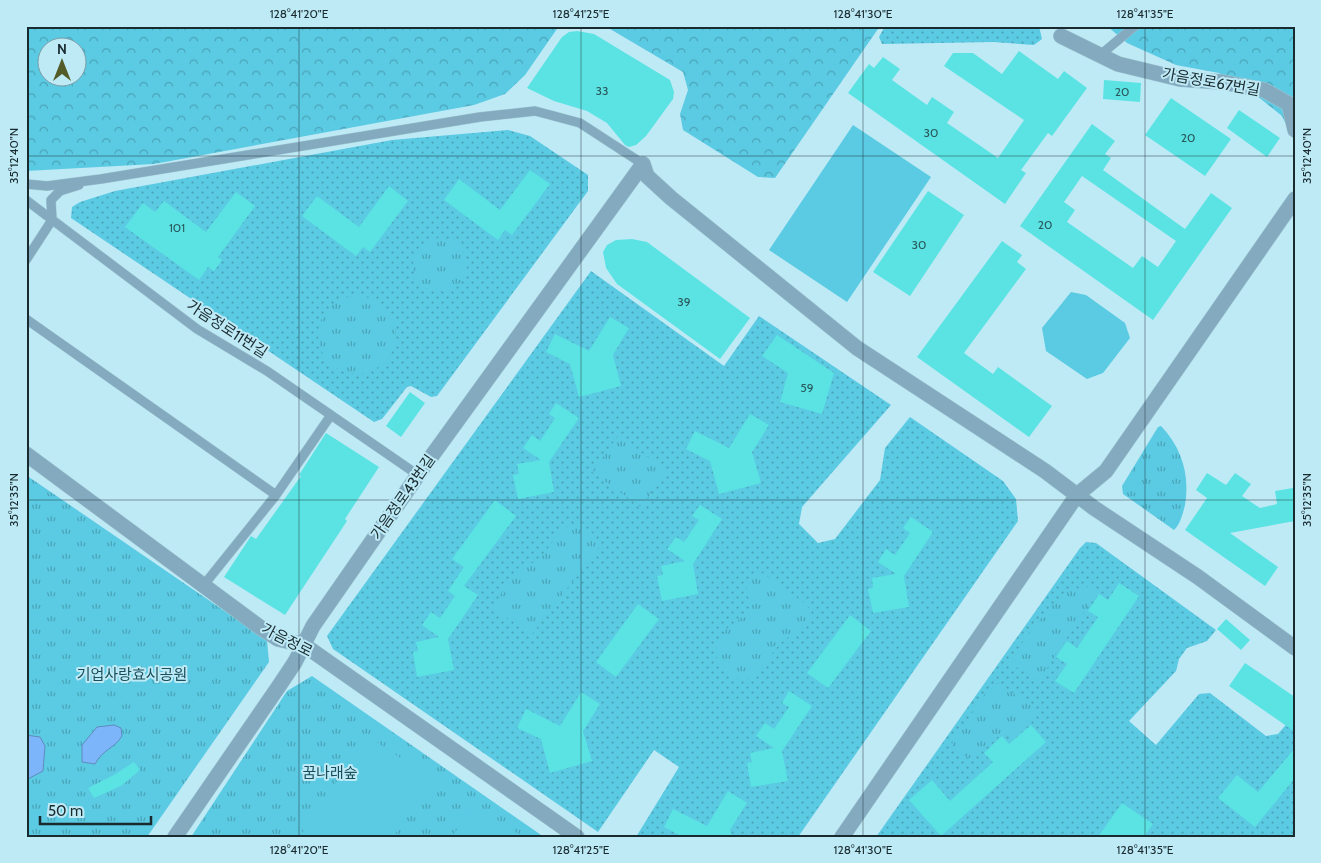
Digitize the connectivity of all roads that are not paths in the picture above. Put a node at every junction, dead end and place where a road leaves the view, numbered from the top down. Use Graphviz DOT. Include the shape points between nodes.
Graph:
graph roads {
  1 [pos="1135,26"];
  2 [pos="1059,31"];
  3 [pos="1099,56"];
  4 [pos="1295,130"];
  5 [pos="643,164"];
  6 [pos="101,179"];
  7 [pos="26,184"];
  8 [pos="1295,199"];
  9 [pos="26,200"];
  10 [pos="52,220"];
  11 [pos="26,260"];
  12 [pos="26,319"];
  13 [pos="331,415"];
  14 [pos="26,454"];
  15 [pos="418,475"];
  16 [pos="276,495"];
  17 [pos="1077,495"];
  18 [pos="203,586"];
  19 [pos="304,645"];
  20 [pos="1295,648"];
  21 [pos="175,837"];
  22 [pos="577,837"];
  23 [pos="842,837"];
  1 -- 3 [label="lane"];
  2 -- 3 [label="street, 가음정로67번길"];
  3 -- 4 [label="street, 가음정로67번길" via="1118,64 1180,79 1264,90 1289,104"];
  5 -- 6 [label="lane" via="580,123 535,111 472,118"];
  5 -- 15 [label="street, 가음정로43번길"];
  5 -- 17 [label="street" via="647,176 671,198 857,348"];
  6 -- 7 [label="lane" via="48,186"];
  6 -- 10 [label="lane" via="60,191 51,200"];
  8 -- 17 [label="street" via="1106,471"];
  9 -- 10 [label="lane, 가음정로11번길"];
  10 -- 11 [label="lane"];
  10 -- 13 [label="lane, 가음정로11번길" via="197,329"];
  12 -- 16 [label="lane"];
  13 -- 15 [label="lane, 가음정로11번길"];
  13 -- 16 [label="lane"];
  14 -- 18 [label="street, 가음정로"];
  15 -- 19 [label="street, 가음정로43번길" via="313,626"];
  16 -- 18 [label="lane"];
  17 -- 20 [label="street"];
  17 -- 23 [label="street"];
  18 -- 19 [label="street, 가음정로" via="278,639"];
  19 -- 21 [label="street, 가음정로43번길"];
  19 -- 22 [label="street, 가음정로"];
}
